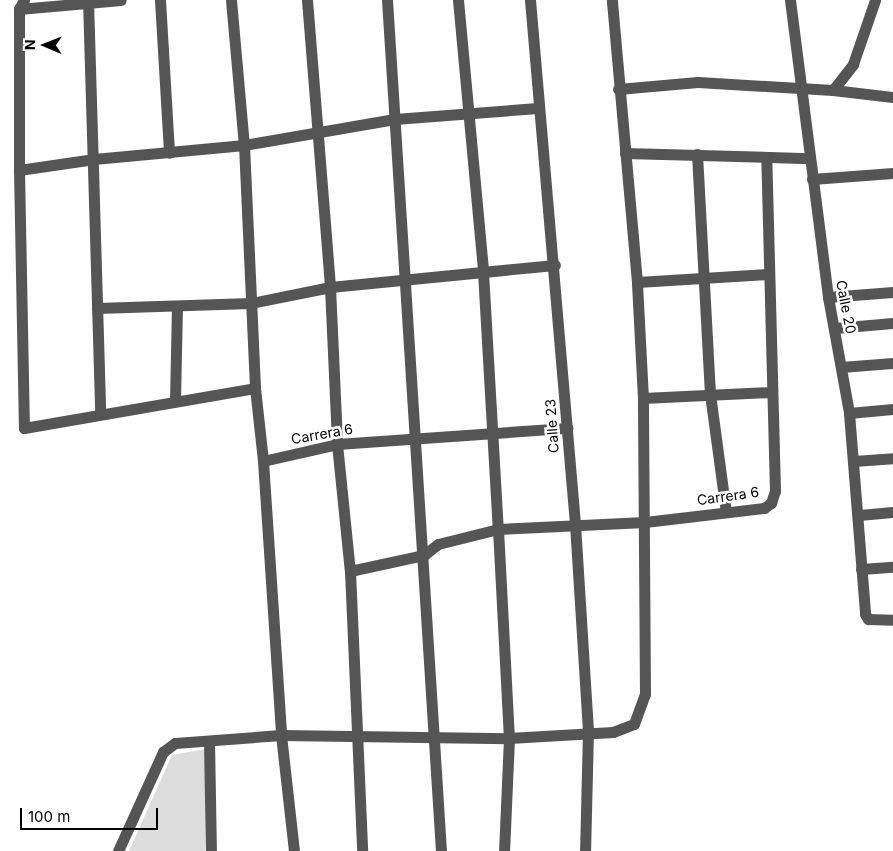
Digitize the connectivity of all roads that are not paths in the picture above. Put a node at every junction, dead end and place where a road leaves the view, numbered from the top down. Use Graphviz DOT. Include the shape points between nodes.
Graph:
graph roads {
  1 [pos="120,0"];
  2 [pos="160,0"];
  3 [pos="231,0"];
  4 [pos="307,0"];
  5 [pos="387,0"];
  6 [pos="458,0"];
  7 [pos="530,0"];
  8 [pos="612,0"];
  9 [pos="790,0"];
  10 [pos="875,0"];
  11 [pos="88,2"];
  12 [pos="22,5"];
  13 [pos="801,88"];
  14 [pos="618,89"];
  15 [pos="833,90"];
  16 [pos="893,97"];
  17 [pos="538,108"];
  18 [pos="467,111"];
  19 [pos="395,119"];
  20 [pos="319,129"];
  21 [pos="244,145"];
  22 [pos="169,153"];
  23 [pos="625,153"];
  24 [pos="697,154"];
  25 [pos="766,157"];
  26 [pos="809,158"];
  27 [pos="94,159"];
  28 [pos="19,170"];
  29 [pos="893,173"];
  30 [pos="812,179"];
  31 [pos="555,265"];
  32 [pos="483,272"];
  33 [pos="769,274"];
  34 [pos="406,279"];
  35 [pos="704,280"];
  36 [pos="637,282"];
  37 [pos="330,287"];
  38 [pos="893,292"];
  39 [pos="828,297"];
  40 [pos="251,303"];
  41 [pos="177,307"];
  42 [pos="97,308"];
  43 [pos="893,323"];
  44 [pos="835,328"];
  45 [pos="893,363"];
  46 [pos="841,367"];
  47 [pos="255,388"];
  48 [pos="772,392"];
  49 [pos="710,394"];
  50 [pos="643,398"];
  51 [pos="175,401"];
  52 [pos="893,409"];
  53 [pos="849,413"];
  54 [pos="100,414"];
  55 [pos="567,428"];
  56 [pos="492,433"];
  57 [pos="416,439"];
  58 [pos="337,444"];
  59 [pos="893,458"];
  60 [pos="263,461"];
  61 [pos="854,461"];
  62 [pos="726,512"];
  63 [pos="893,512"];
  64 [pos="858,515"];
  65 [pos="645,522"];
  66 [pos="574,524"];
  67 [pos="498,529"];
  68 [pos="424,556"];
  69 [pos="893,567"];
  70 [pos="861,569"];
  71 [pos="350,571"];
  72 [pos="893,620"];
  73 [pos="588,731"];
  74 [pos="281,735"];
  75 [pos="355,735"];
  76 [pos="432,736"];
  77 [pos="509,738"];
  78 [pos="209,741"];
  79 [pos="118,851"];
  80 [pos="211,851"];
  81 [pos="294,851"];
  82 [pos="362,851"];
  83 [pos="441,851"];
  84 [pos="504,851"];
  85 [pos="585,851"];
  1 -- 11 [label="street"];
  2 -- 22 [label="street"];
  3 -- 21 [label="street"];
  4 -- 20 [label="street"];
  5 -- 19 [label="street"];
  6 -- 18 [label="street"];
  7 -- 17 [label="street, Calle 23"];
  8 -- 14 [label="street"];
  9 -- 13 [label="street, Calle 20"];
  10 -- 15 [label="street" via="853,64"];
  11 -- 12 [label="street"];
  11 -- 27 [label="street"];
  12 -- 28 [label="street"];
  13 -- 14 [label="street" via="698,82"];
  13 -- 15 [label="street"];
  13 -- 26 [label="street, Calle 20"];
  14 -- 23 [label="street"];
  15 -- 16 [label="street"];
  17 -- 18 [label="street"];
  17 -- 31 [label="street, Calle 23"];
  18 -- 19 [label="street"];
  18 -- 32 [label="street"];
  19 -- 20 [label="street"];
  19 -- 34 [label="street"];
  20 -- 21 [label="street"];
  20 -- 37 [label="street"];
  21 -- 22 [label="street"];
  21 -- 40 [label="street"];
  22 -- 27 [label="street"];
  23 -- 24 [label="street"];
  23 -- 36 [label="street"];
  24 -- 25 [label="street"];
  24 -- 35 [label="street"];
  25 -- 26 [label="street"];
  25 -- 33 [label="street, Carrera 6"];
  26 -- 30 [label="street, Calle 20"];
  27 -- 28 [label="street"];
  27 -- 42 [label="street"];
  28 -- 54 [label="street" via="24,428"];
  29 -- 30 [label="street"];
  30 -- 39 [label="street, Calle 20"];
  31 -- 32 [label="street"];
  31 -- 55 [label="street, Calle 23"];
  32 -- 34 [label="street"];
  32 -- 56 [label="street"];
  33 -- 35 [label="street"];
  33 -- 48 [label="street, Carrera 6"];
  34 -- 37 [label="street"];
  34 -- 57 [label="street"];
  35 -- 36 [label="street"];
  35 -- 49 [label="street"];
  36 -- 50 [label="street"];
  37 -- 40 [label="street"];
  37 -- 58 [label="street"];
  38 -- 39 [label="street"];
  39 -- 44 [label="street, Calle 20"];
  40 -- 41 [label="street"];
  40 -- 47 [label="street"];
  41 -- 42 [label="street"];
  41 -- 51 [label="street"];
  42 -- 54 [label="street"];
  43 -- 44 [label="street"];
  44 -- 46 [label="street, Calle 20"];
  45 -- 46 [label="street"];
  46 -- 53 [label="street, Calle 20"];
  47 -- 51 [label="street"];
  47 -- 60 [label="street"];
  48 -- 49 [label="street"];
  48 -- 62 [label="street, Carrera 6" via="775,491 771,502 764,508"];
  49 -- 50 [label="street"];
  49 -- 62 [label="street"];
  50 -- 65 [label="street"];
  51 -- 54 [label="street"];
  52 -- 53 [label="street"];
  53 -- 61 [label="street, Calle 20"];
  55 -- 56 [label="street, Carrera 6"];
  55 -- 66 [label="street, Calle 23"];
  56 -- 57 [label="street, Carrera 6"];
  56 -- 67 [label="street"];
  57 -- 58 [label="street, Carrera 6"];
  57 -- 68 [label="street"];
  58 -- 60 [label="street, Carrera 6"];
  58 -- 71 [label="street"];
  59 -- 61 [label="street"];
  60 -- 74 [label="street"];
  61 -- 64 [label="street, Calle 20"];
  62 -- 65 [label="street, Carrera 6"];
  63 -- 64 [label="street"];
  64 -- 70 [label="street, Calle 20"];
  65 -- 66 [label="street, Carrera 6"];
  65 -- 73 [label="street" via="645,694 640,713 626,729"];
  66 -- 67 [label="street, Carrera 6"];
  66 -- 73 [label="street, Calle 23"];
  67 -- 68 [label="street, Carrera 6" via="438,544"];
  67 -- 77 [label="street"];
  68 -- 71 [label="street, Carrera 6"];
  68 -- 76 [label="street"];
  69 -- 70 [label="street"];
  70 -- 72 [label="street, Calle 20" via="868,619"];
  71 -- 75 [label="street"];
  73 -- 77 [label="street"];
  73 -- 85 [label="street, Calle 23"];
  74 -- 75 [label="street"];
  74 -- 78 [label="street"];
  74 -- 81 [label="street"];
  75 -- 76 [label="street"];
  75 -- 82 [label="street"];
  76 -- 77 [label="street"];
  76 -- 83 [label="street"];
  77 -- 84 [label="street"];
  78 -- 79 [label="street" via="167,746"];
  78 -- 80 [label="street"];
}
